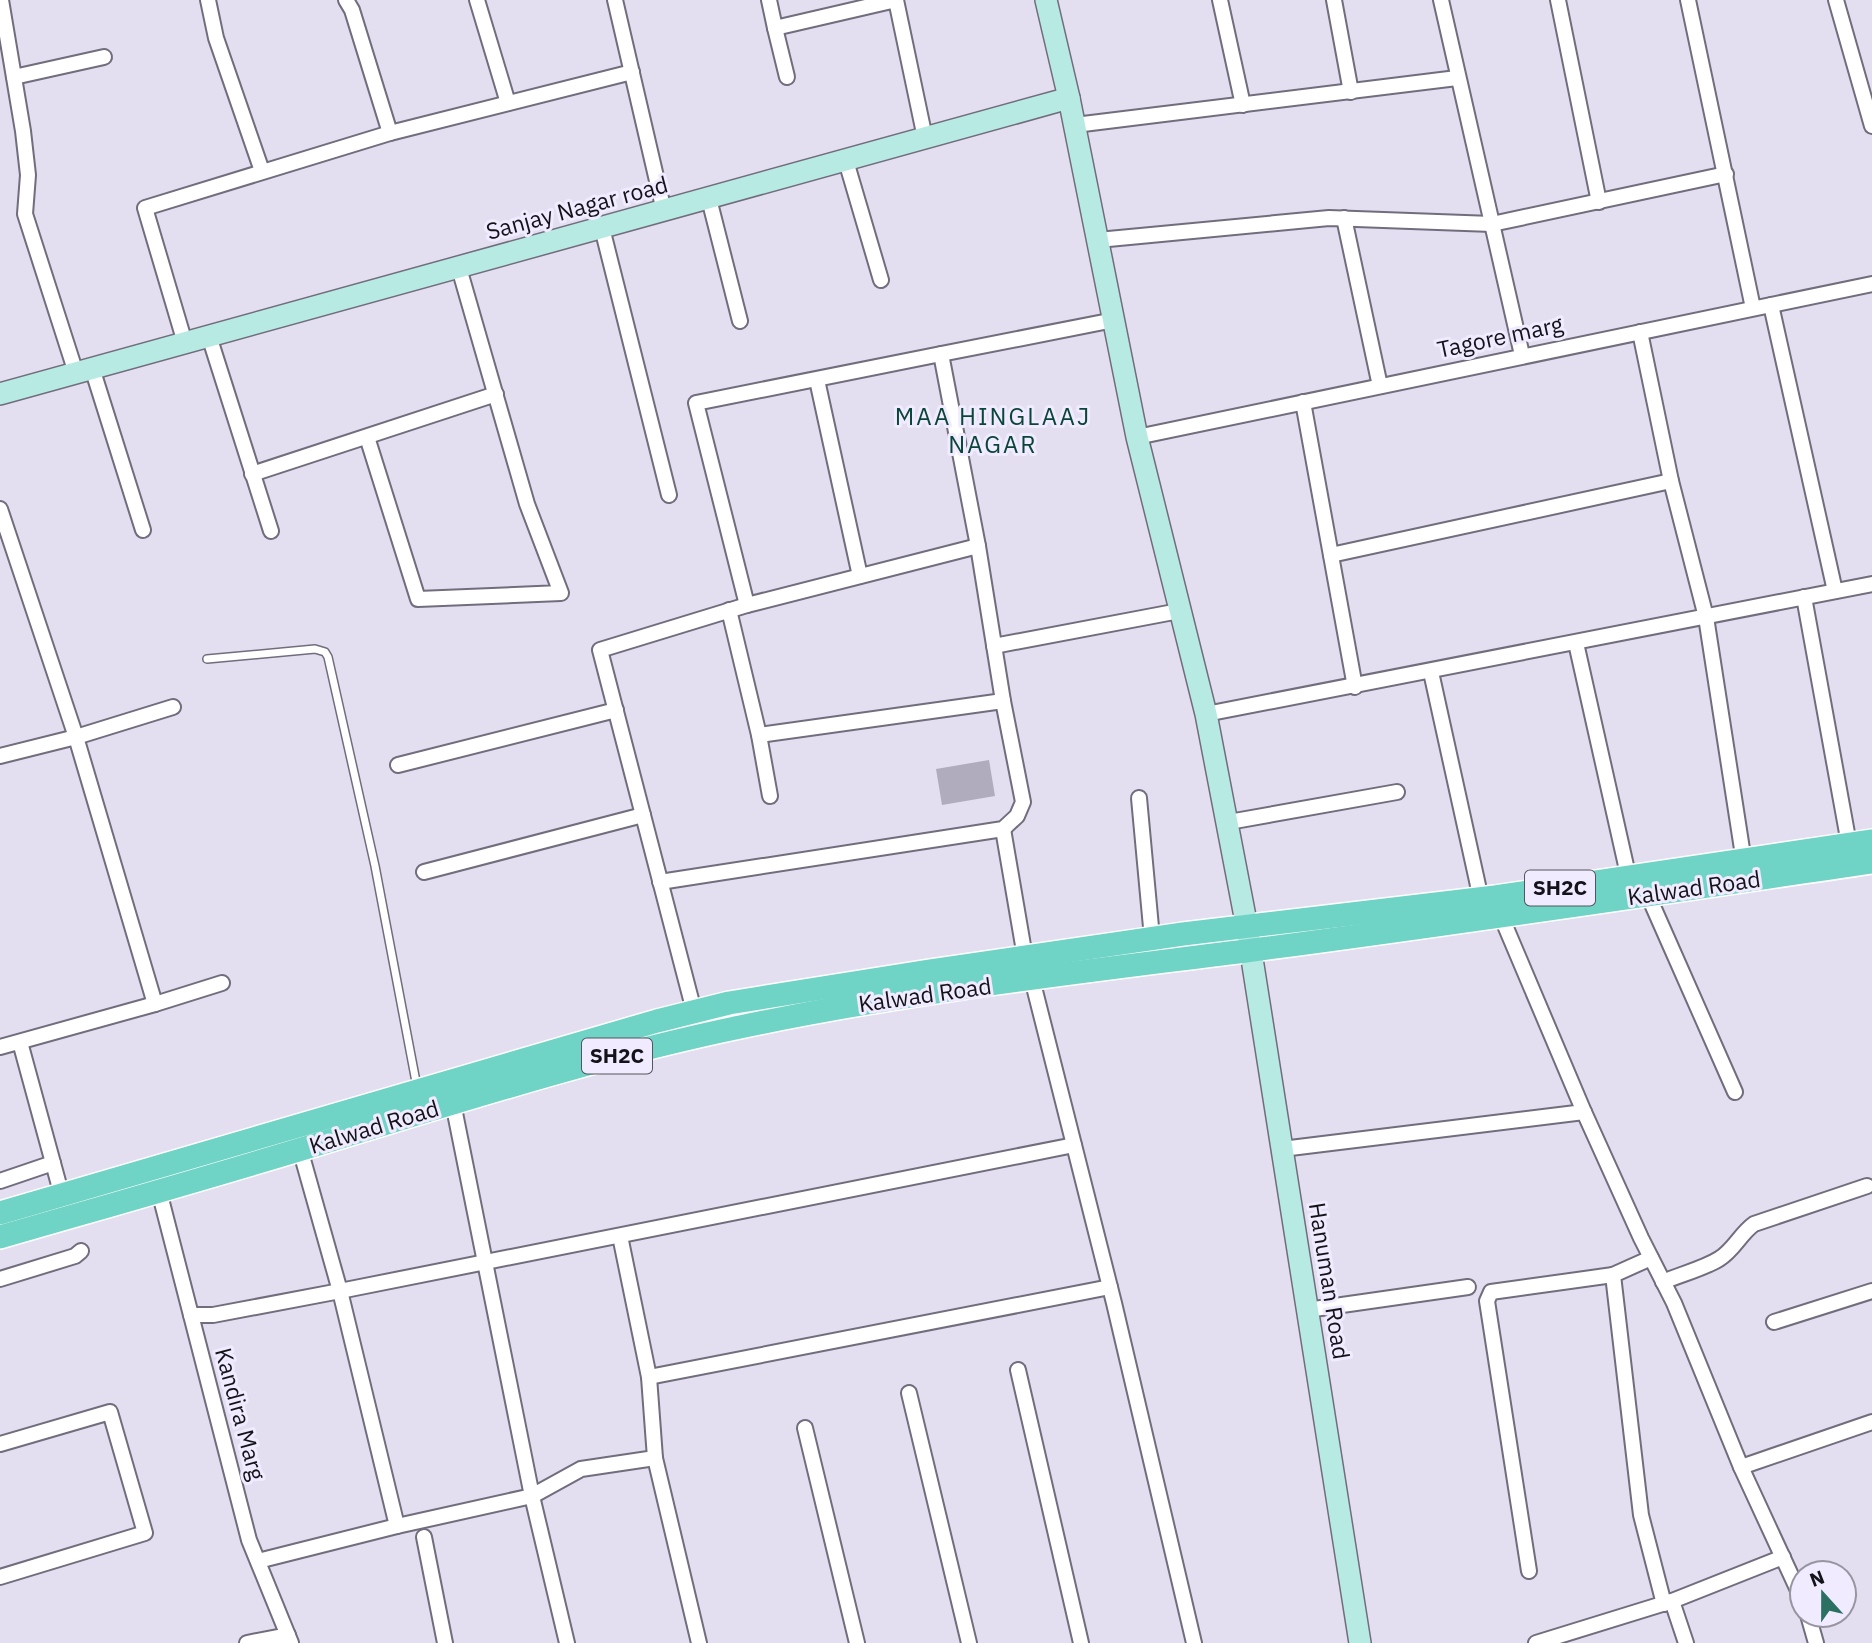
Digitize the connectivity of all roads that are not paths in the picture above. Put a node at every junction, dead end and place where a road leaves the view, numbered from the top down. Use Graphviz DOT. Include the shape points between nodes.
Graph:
graph roads {
  1 [pos="1,0"];
  2 [pos="208,0"];
  3 [pos="346,0"];
  4 [pos="477,0"];
  5 [pos="615,0"];
  6 [pos="769,0"];
  7 [pos="1046,0"];
  8 [pos="1220,0"];
  9 [pos="1334,0"];
  10 [pos="1441,0"];
  11 [pos="1558,0"];
  12 [pos="1688,0"];
  13 [pos="1836,0"];
  14 [pos="775,28"];
  15 [pos="104,57"];
  16 [pos="632,72"];
  17 [pos="14,77"];
  18 [pos="787,77"];
  19 [pos="1457,78"];
  20 [pos="1352,92"];
  21 [pos="1069,98"];
  22 [pos="508,103"];
  23 [pos="1243,104"];
  24 [pos="1075,125"];
  25 [pos="1872,125"];
  26 [pos="390,133"];
  27 [pos="925,138"];
  28 [pos="846,161"];
  29 [pos="262,171"];
  30 [pos="1726,174"];
  31 [pos="709,199"];
  32 [pos="1599,202"];
  33 [pos="664,212"];
  34 [pos="1344,218"];
  35 [pos="1492,224"];
  36 [pos="602,228"];
  37 [pos="1098,240"];
  38 [pos="459,268"];
  39 [pos="881,280"];
  40 [pos="1872,284"];
  41 [pos="1771,305"];
  42 [pos="1754,309"];
  43 [pos="1114,320"];
  44 [pos="740,321"];
  45 [pos="1640,332"];
  46 [pos="209,336"];
  47 [pos="184,343"];
  48 [pos="940,354"];
  49 [pos="1522,355"];
  50 [pos="84,371"];
  51 [pos="817,380"];
  52 [pos="1380,386"];
  53 [pos="0,394"];
  54 [pos="496,394"];
  55 [pos="1303,402"];
  56 [pos="367,437"];
  57 [pos="1137,437"];
  58 [pos="253,474"];
  59 [pos="1671,481"];
  60 [pos="670,495"];
  61 [pos="0,509"];
  62 [pos="143,530"];
  63 [pos="271,531"];
  64 [pos="978,546"];
  65 [pos="7,552"];
  66 [pos="1331,555"];
  67 [pos="860,576"];
  68 [pos="1872,584"];
  69 [pos="1835,591"];
  70 [pos="1804,597"];
  71 [pos="747,605"];
  72 [pos="729,610"];
  73 [pos="1179,611"];
  74 [pos="1706,617"];
  75 [pos="1576,643"];
  76 [pos="994,646"];
  77 [pos="207,659"];
  78 [pos="1431,671"];
  79 [pos="1355,687"];
  80 [pos="1003,701"];
  81 [pos="173,707"];
  82 [pos="616,710"];
  83 [pos="1206,714"];
  84 [pos="758,735"];
  85 [pos="76,737"];
  86 [pos="0,756"];
  87 [pos="398,765"];
  88 [pos="1397,792"];
  89 [pos="770,796"];
  90 [pos="1139,798"];
  91 [pos="643,815"];
  92 [pos="1229,822"];
  93 [pos="1003,829"];
  94 [pos="1861,842"];
  95 [pos="1744,862"];
  96 [pos="1872,862"];
  97 [pos="424,872"];
  98 [pos="1629,879"];
  99 [pos="660,882"];
  100 [pos="1648,895"];
  101 [pos="1481,899"];
  102 [pos="1501,916"];
  103 [pos="1247,927"];
  104 [pos="1152,938"];
  105 [pos="1251,950"];
  106 [pos="1025,957"];
  107 [pos="1032,979"];
  108 [pos="222,983"];
  109 [pos="729,1003"];
  110 [pos="155,1004"];
  111 [pos="694,1011"];
  112 [pos="732,1028"];
  113 [pos="20,1042"];
  114 [pos="0,1047"];
  115 [pos="418,1091"];
  116 [pos="1735,1092"];
  117 [pos="453,1103"];
  118 [pos="1584,1112"];
  119 [pos="1074,1145"];
  120 [pos="300,1149"];
  121 [pos="1282,1149"];
  122 [pos="54,1163"];
  123 [pos="0,1181"];
  124 [pos="149,1186"];
  125 [pos="1867,1186"];
  126 [pos="62,1196"];
  127 [pos="0,1213"];
  128 [pos="621,1236"];
  129 [pos="0,1237"];
  130 [pos="81,1251"];
  131 [pos="1651,1258"];
  132 [pos="485,1261"];
  133 [pos="1613,1275"];
  134 [pos="0,1279"];
  135 [pos="1663,1282"];
  136 [pos="1110,1287"];
  137 [pos="1468,1287"];
  138 [pos="340,1291"];
  139 [pos="1872,1291"];
  140 [pos="1307,1310"];
  141 [pos="191,1315"];
  142 [pos="1774,1322"];
  143 [pos="1018,1370"];
  144 [pos="649,1377"];
  145 [pos="909,1393"];
  146 [pos="1870,1427"];
  147 [pos="805,1428"];
  148 [pos="0,1444"];
  149 [pos="655,1458"];
  150 [pos="1741,1467"];
  151 [pos="532,1496"];
  152 [pos="397,1526"];
  153 [pos="424,1537"];
  154 [pos="1783,1557"];
  155 [pos="258,1561"];
  156 [pos="1788,1568"];
  157 [pos="1529,1571"];
  158 [pos="0,1577"];
  159 [pos="1668,1602"];
  160 [pos="289,1639"];
  161 [pos="1555,1640"];
  162 [pos="247,1643"];
  163 [pos="445,1643"];
  164 [pos="567,1643"];
  165 [pos="699,1643"];
  166 [pos="857,1643"];
  167 [pos="968,1643"];
  168 [pos="1081,1643"];
  169 [pos="1194,1643"];
  170 [pos="1360,1643"];
  171 [pos="1536,1643"];
  172 [pos="1686,1643"];
  1 -- 17 [label="street"];
  2 -- 29 [label="street" via="216,38"];
  3 -- 26 [label="street"];
  4 -- 22 [label="street"];
  5 -- 16 [label="street"];
  6 -- 14 [label="street"];
  7 -- 21 [label="street"];
  8 -- 23 [label="street"];
  9 -- 20 [label="street"];
  10 -- 19 [label="street"];
  11 -- 32 [label="street"];
  12 -- 30 [label="street"];
  13 -- 25 [label="street"];
  14 -- 18 [label="street"];
  14 -- 27 [label="street" via="896,0"];
  15 -- 17 [label="street"];
  16 -- 22 [label="street"];
  16 -- 33 [label="street"];
  17 -- 50 [label="street" via="28,175 25,214"];
  19 -- 20 [label="street"];
  19 -- 35 [label="street"];
  20 -- 23 [label="street"];
  21 -- 24 [label="street, Hanuman Road"];
  21 -- 27 [label="street, Sanjay Nagar road"];
  22 -- 26 [label="street"];
  23 -- 24 [label="street"];
  24 -- 37 [label="street, Hanuman Road"];
  26 -- 29 [label="street"];
  27 -- 28 [label="street, Sanjay Nagar road"];
  28 -- 31 [label="street, Sanjay Nagar road"];
  28 -- 39 [label="street"];
  29 -- 47 [label="street" via="145,208"];
  30 -- 32 [label="street"];
  30 -- 42 [label="street"];
  31 -- 33 [label="street, Sanjay Nagar road"];
  31 -- 44 [label="street"];
  32 -- 35 [label="street"];
  33 -- 36 [label="street, Sanjay Nagar road"];
  34 -- 35 [label="street"];
  34 -- 37 [label="street"];
  34 -- 52 [label="street"];
  35 -- 49 [label="street"];
  36 -- 38 [label="street, Sanjay Nagar road"];
  36 -- 60 [label="street"];
  37 -- 43 [label="street, Hanuman Road"];
  38 -- 46 [label="street, Sanjay Nagar road"];
  38 -- 54 [label="street"];
  40 -- 41 [label="street, Tagore marg"];
  41 -- 42 [label="street, Tagore marg"];
  41 -- 69 [label="street"];
  42 -- 45 [label="street, Tagore marg"];
  43 -- 48 [label="street"];
  43 -- 57 [label="street, Hanuman Road"];
  45 -- 49 [label="street, Tagore marg"];
  45 -- 59 [label="street"];
  46 -- 47 [label="street, Sanjay Nagar road"];
  46 -- 58 [label="street"];
  47 -- 50 [label="street, Sanjay Nagar road"];
  48 -- 51 [label="street"];
  48 -- 64 [label="street"];
  49 -- 52 [label="street, Tagore marg"];
  50 -- 53 [label="street, Sanjay Nagar road"];
  50 -- 62 [label="street"];
  51 -- 67 [label="street"];
  51 -- 71 [label="street" via="696,404"];
  52 -- 55 [label="street, Tagore marg"];
  54 -- 56 [label="street"];
  54 -- 56 [label="street" via="527,504 561,593 418,599"];
  55 -- 57 [label="street, Tagore marg"];
  55 -- 66 [label="street"];
  56 -- 58 [label="street"];
  57 -- 73 [label="street, Hanuman Road"];
  58 -- 63 [label="street"];
  59 -- 66 [label="street"];
  59 -- 74 [label="street"];
  61 -- 65 [label="street"];
  64 -- 67 [label="street"];
  64 -- 76 [label="street"];
  65 -- 85 [label="street"];
  66 -- 79 [label="street"];
  67 -- 71 [label="street"];
  68 -- 69 [label="street"];
  69 -- 70 [label="street"];
  70 -- 74 [label="street"];
  70 -- 94 [label="street"];
  71 -- 72 [label="street"];
  72 -- 82 [label="street" via="600,650"];
  72 -- 84 [label="street"];
  73 -- 76 [label="street"];
  73 -- 83 [label="street, Hanuman Road"];
  74 -- 75 [label="street"];
  74 -- 95 [label="street"];
  75 -- 78 [label="street"];
  75 -- 98 [label="street"];
  76 -- 80 [label="street"];
  77 -- 115 [label="lane" via="315,649 328,657 375,866"];
  78 -- 79 [label="street"];
  78 -- 101 [label="street"];
  79 -- 83 [label="street"];
  80 -- 84 [label="street"];
  80 -- 93 [label="street" via="1023,802 1017,816"];
  81 -- 85 [label="street"];
  82 -- 87 [label="street"];
  82 -- 91 [label="street"];
  83 -- 92 [label="street, Hanuman Road"];
  84 -- 89 [label="street"];
  85 -- 86 [label="street"];
  85 -- 110 [label="street"];
  88 -- 92 [label="street"];
  90 -- 104 [label="street"];
  91 -- 97 [label="street"];
  91 -- 99 [label="street"];
  92 -- 103 [label="street, Hanuman Road"];
  93 -- 99 [label="street"];
  93 -- 106 [label="street"];
  94 -- 95 [label="main road, Kalwad Road / SH2C"];
  95 -- 98 [label="main road, Kalwad Road / SH2C"];
  96 -- 100 [label="main road, Kalwad Road / SH2C"];
  98 -- 101 [label="main road, Kalwad Road / SH2C"];
  99 -- 111 [label="street"];
  100 -- 102 [label="main road, Kalwad Road / SH2C"];
  100 -- 116 [label="street"];
  101 -- 103 [label="main road, Kalwad Road / SH2C"];
  102 -- 105 [label="main road, Kalwad Road / SH2C"];
  102 -- 118 [label="street"];
  103 -- 104 [label="main road, Kalwad Road / SH2C"];
  103 -- 105 [label="street, Hanuman Road"];
  104 -- 106 [label="main road, Kalwad Road / SH2C"];
  105 -- 107 [label="main road, Kalwad Road / SH2C"];
  105 -- 121 [label="street, Hanuman Road"];
  106 -- 109 [label="main road, Kalwad Road / SH2C"];
  107 -- 112 [label="main road, Kalwad Road / SH2C"];
  107 -- 119 [label="street"];
  108 -- 110 [label="street"];
  109 -- 111 [label="main road, Kalwad Road / SH2C"];
  109 -- 112 [label="main road"];
  110 -- 113 [label="street"];
  111 -- 115 [label="main road, Kalwad Road / SH2C"];
  112 -- 117 [label="main road, Kalwad Road / SH2C"];
  113 -- 114 [label="street"];
  113 -- 122 [label="street"];
  115 -- 124 [label="main road, Kalwad Road / SH2C"];
  117 -- 120 [label="main road, Kalwad Road / SH2C"];
  117 -- 132 [label="street"];
  118 -- 121 [label="street"];
  118 -- 131 [label="street"];
  119 -- 128 [label="street"];
  119 -- 136 [label="street"];
  120 -- 124 [label="main road, Kalwad Road / SH2C"];
  120 -- 138 [label="street"];
  121 -- 140 [label="street, Hanuman Road"];
  122 -- 123 [label="street"];
  122 -- 126 [label="street"];
  124 -- 126 [label="main road, Kalwad Road / SH2C"];
  124 -- 129 [label="main road, Kalwad Road / SH2C"];
  124 -- 141 [label="street, Kandira Marg"];
  125 -- 135 [label="street" via="1754,1224 1720,1259"];
  126 -- 127 [label="main road, Kalwad Road / SH2C"];
  128 -- 132 [label="street"];
  128 -- 144 [label="street"];
  130 -- 134 [label="street"];
  131 -- 133 [label="street"];
  131 -- 135 [label="street"];
  132 -- 138 [label="street"];
  132 -- 151 [label="street"];
  133 -- 157 [label="street" via="1491,1292 1487,1301"];
  133 -- 159 [label="street" via="1642,1514"];
  135 -- 150 [label="street"];
  136 -- 144 [label="street"];
  136 -- 169 [label="street"];
  137 -- 140 [label="street"];
  138 -- 141 [label="street"];
  138 -- 152 [label="street"];
  139 -- 142 [label="street"];
  140 -- 170 [label="street, Hanuman Road"];
  141 -- 155 [label="street, Kandira Marg"];
  143 -- 168 [label="street"];
  144 -- 149 [label="street"];
  145 -- 167 [label="street"];
  146 -- 150 [label="street"];
  147 -- 166 [label="street"];
  148 -- 158 [label="street" via="110,1412 145,1533"];
  149 -- 151 [label="street" via="581,1469"];
  149 -- 165 [label="street"];
  150 -- 154 [label="street"];
  151 -- 152 [label="street"];
  151 -- 164 [label="street"];
  152 -- 155 [label="street"];
  153 -- 163 [label="street"];
  154 -- 156 [label="street"];
  154 -- 159 [label="street"];
  155 -- 160 [label="street, Kandira Marg"];
  159 -- 161 [label="street"];
  159 -- 172 [label="street"];
  160 -- 162 [label="street"];
  161 -- 171 [label="street"];
}
